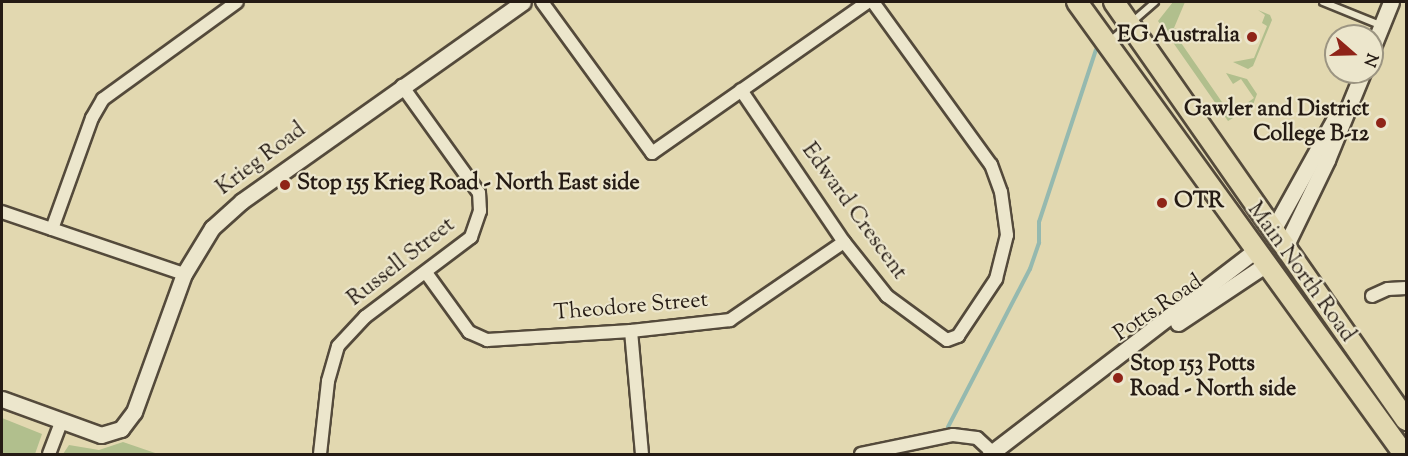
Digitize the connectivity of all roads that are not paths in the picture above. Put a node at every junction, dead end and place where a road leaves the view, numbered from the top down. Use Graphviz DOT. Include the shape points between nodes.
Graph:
graph roads {
  1 [pos="237,2"];
  2 [pos="523,2"];
  3 [pos="542,2"];
  4 [pos="868,2"];
  5 [pos="873,2"];
  6 [pos="1077,2"];
  7 [pos="1114,2"];
  8 [pos="1155,2"];
  9 [pos="1323,2"];
  10 [pos="1391,2"];
  11 [pos="1376,24"];
  12 [pos="1382,24"];
  13 [pos="1131,25"];
  14 [pos="1109,43"];
  15 [pos="1355,84"];
  16 [pos="1357,84"];
  17 [pos="402,86"];
  18 [pos="741,90"];
  19 [pos="2,212"];
  20 [pos="52,229"];
  21 [pos="1273,230"];
  22 [pos="844,242"];
  23 [pos="1285,247"];
  24 [pos="1260,258"];
  25 [pos="184,274"];
  26 [pos="427,274"];
  27 [pos="1407,288"];
  28 [pos="1372,296"];
  29 [pos="631,331"];
  30 [pos="2,399"];
  31 [pos="1407,420"];
  32 [pos="61,423"];
  33 [pos="49,454"];
  34 [pos="320,454"];
  35 [pos="642,454"];
  36 [pos="861,454"];
  37 [pos="992,454"];
  38 [pos="1404,454"];
  1 -- 20 [label="street" via="103,99 92,118"];
  2 -- 17 [label="street, Krieg Road"];
  3 -- 18 [label="street" via="652,153"];
  4 -- 18 [label="street"];
  5 -- 22 [label="street, Edward Crescent" via="991,165 1001,192 1007,235 996,279 958,336 947,340 887,296"];
  6 -- 14 [label="main road, Main North Road"];
  7 -- 13 [label="main road, Main North Road"];
  8 -- 13 [label="lane"];
  9 -- 11 [label="lane"];
  10 -- 12 [label="street"];
  13 -- 14 [label="lane"];
  13 -- 21 [label="main road, Main North Road"];
  14 -- 24 [label="main road, Main North Road"];
  15 -- 21 [label="street"];
  16 -- 23 [label="street" via="1327,160"];
  17 -- 25 [label="street, Krieg Road" via="242,201 205,236"];
  17 -- 26 [label="street, Russell Street" via="479,193 480,212 471,237"];
  18 -- 22 [label="street, Edward Crescent"];
  19 -- 20 [label="street"];
  20 -- 25 [label="street"];
  21 -- 23 [label="main road, Main North Road"];
  21 -- 24 [label="main road"];
  22 -- 29 [label="street, Theodore Street" via="730,320"];
  23 -- 24 [label="main road"];
  23 -- 31 [label="main road, Main North Road"];
  24 -- 37 [label="street, Potts Road"];
  24 -- 38 [label="main road, Main North Road"];
  25 -- 32 [label="street, Krieg Road" via="134,412 121,429 101,435"];
  26 -- 29 [label="street, Theodore Street" via="469,332 487,340"];
  26 -- 34 [label="street, Russell Street" via="365,317 338,346 328,381"];
  27 -- 28 [label="street"];
  29 -- 35 [label="street"];
  30 -- 32 [label="street"];
  32 -- 33 [label="street"];
  36 -- 37 [label="street" via="953,435 977,438"];
}
